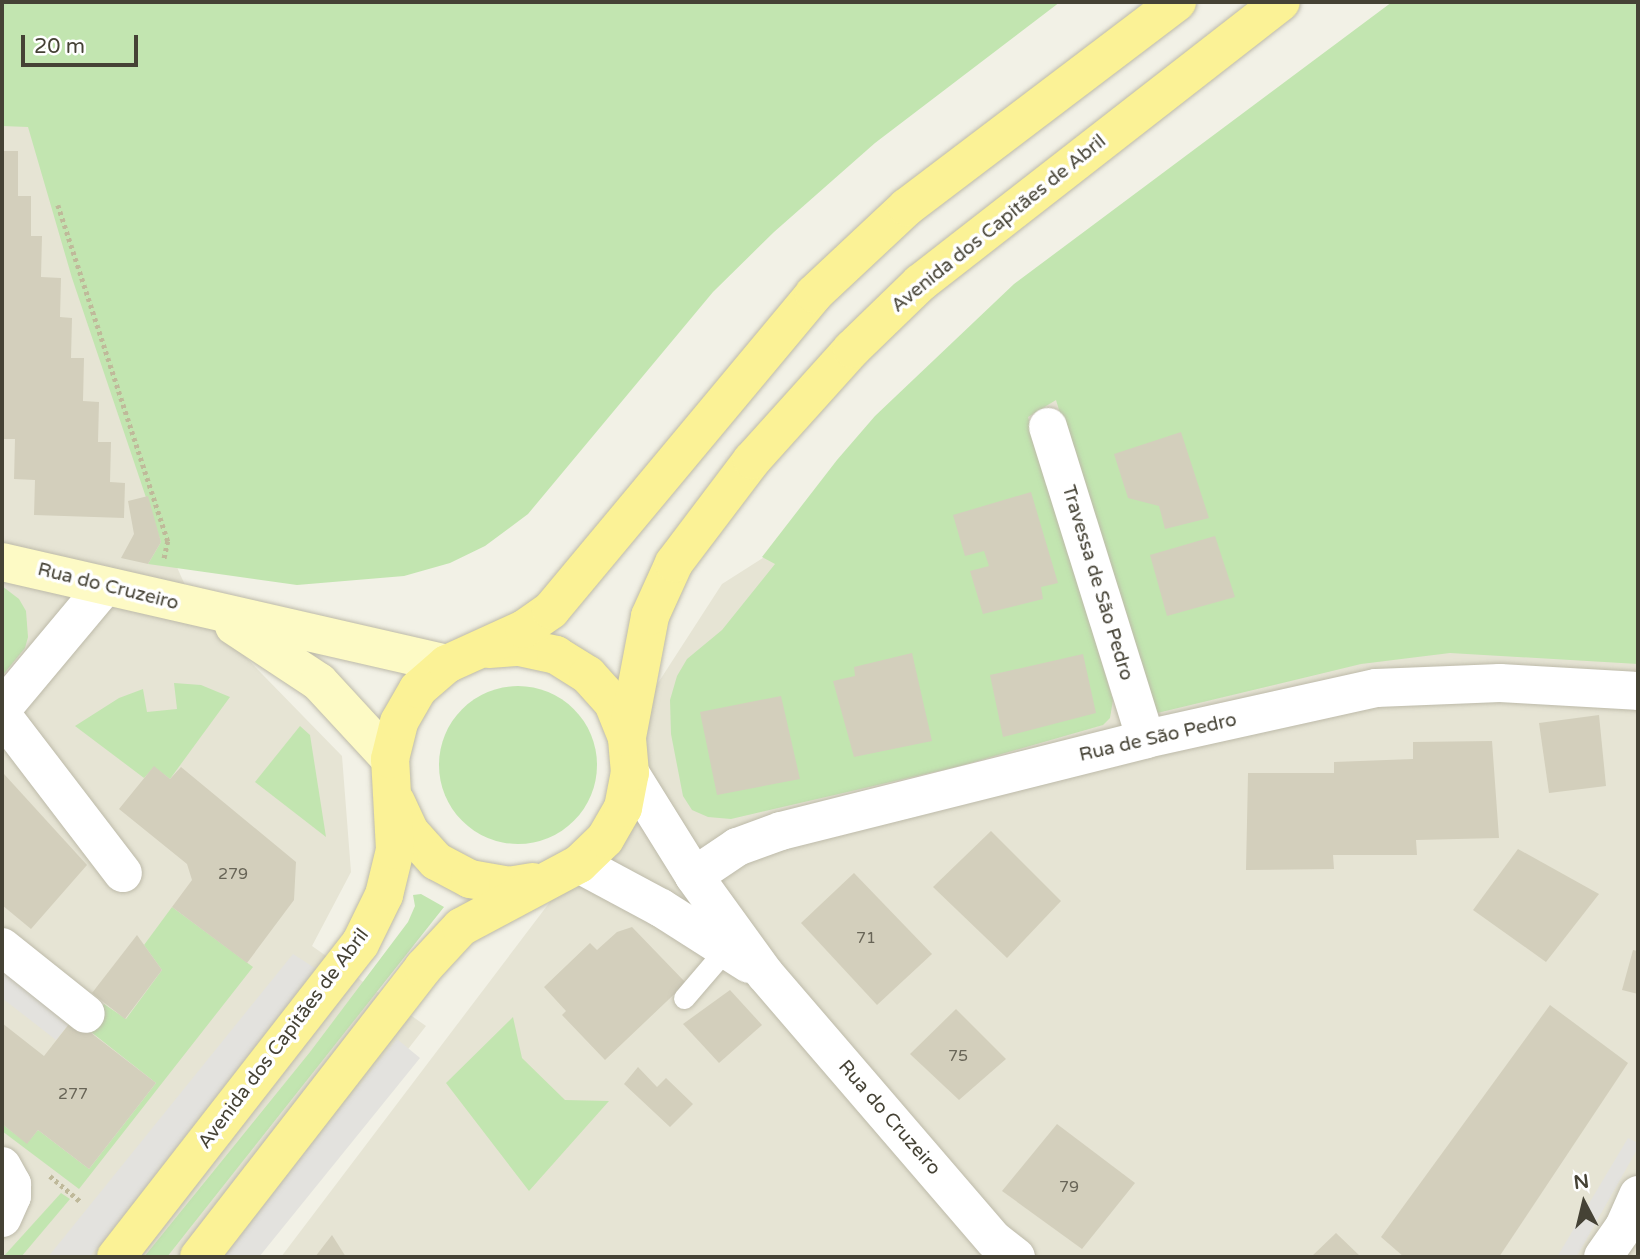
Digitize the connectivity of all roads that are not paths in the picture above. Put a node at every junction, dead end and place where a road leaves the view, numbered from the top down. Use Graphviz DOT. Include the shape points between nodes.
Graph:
graph roads {
  1 [pos="1177,2"];
  2 [pos="1282,2"];
  3 [pos="1048,427"];
  4 [pos="2,562"];
  5 [pos="104,587"];
  6 [pos="215,613"];
  7 [pos="482,650"];
  8 [pos="447,664"];
  9 [pos="1638,691"];
  10 [pos="2,709"];
  11 [pos="2,715"];
  12 [pos="1146,739"];
  13 [pos="629,755"];
  14 [pos="390,759"];
  15 [pos="394,797"];
  16 [pos="563,872"];
  17 [pos="123,873"];
  18 [pos="694,876"];
  19 [pos="2,947"];
  20 [pos="726,949"];
  21 [pos="765,974"];
  22 [pos="684,998"];
  23 [pos="86,1014"];
  24 [pos="2,1166"];
  25 [pos="2,1218"];
  26 [pos="116,1257"];
  27 [pos="199,1257"];
  28 [pos="1016,1257"];
  1 -- 7 [label="main road, Avenida dos Capitães de Abril" via="908,206 860,249 764,350 570,590 524,629"];
  2 -- 13 [label="main road, Avenida dos Capitães de Abril" via="920,283 852,348 760,450 712,509 660,590 641,646"];
  3 -- 12 [label="street, Travessa de São Pedro"];
  4 -- 5 [label="main road, Rua do Cruzeiro"];
  5 -- 6 [label="main road, Rua do Cruzeiro"];
  5 -- 10 [label="street"];
  6 -- 8 [label="main road, Rua do Cruzeiro"];
  6 -- 14 [label="main road" via="322,685"];
  7 -- 8 [label="main road, Avenida dos Capitães de Abril"];
  7 -- 13 [label="main road, Avenida dos Capitães de Abril" via="519,647 556,655 588,675 612,703"];
  8 -- 14 [label="main road, Avenida dos Capitães de Abril" via="418,689 399,722"];
  9 -- 12 [label="street, Rua de São Pedro" via="1500,683 1376,688"];
  11 -- 17 [label="street"];
  12 -- 18 [label="street, Rua de São Pedro" via="781,831 737,847"];
  13 -- 16 [label="main road, Avenida dos Capitães de Abril" via="623,808 605,839"];
  13 -- 18 [label="street, Rua do Cruzeiro"];
  14 -- 15 [label="main road, Avenida dos Capitães de Abril"];
  15 -- 16 [label="main road, Avenida dos Capitães de Abril" via="410,832 436,861 470,879 508,886"];
  15 -- 26 [label="main road, Avenida dos Capitães de Abril" via="395,850 384,895 360,944"];
  16 -- 20 [label="street, Rua do Cruzeiro"];
  16 -- 27 [label="main road, Avenida dos Capitães de Abril" via="461,927 423,968"];
  18 -- 21 [label="street, Rua do Cruzeiro"];
  19 -- 23 [label="street"];
  20 -- 21 [label="street, Rua do Cruzeiro"];
  20 -- 22 [label="lane"];
  21 -- 28 [label="street, Rua do Cruzeiro" via="994,1240"];
  24 -- 25 [label="street" via="12,1184 12,1196"];
}
